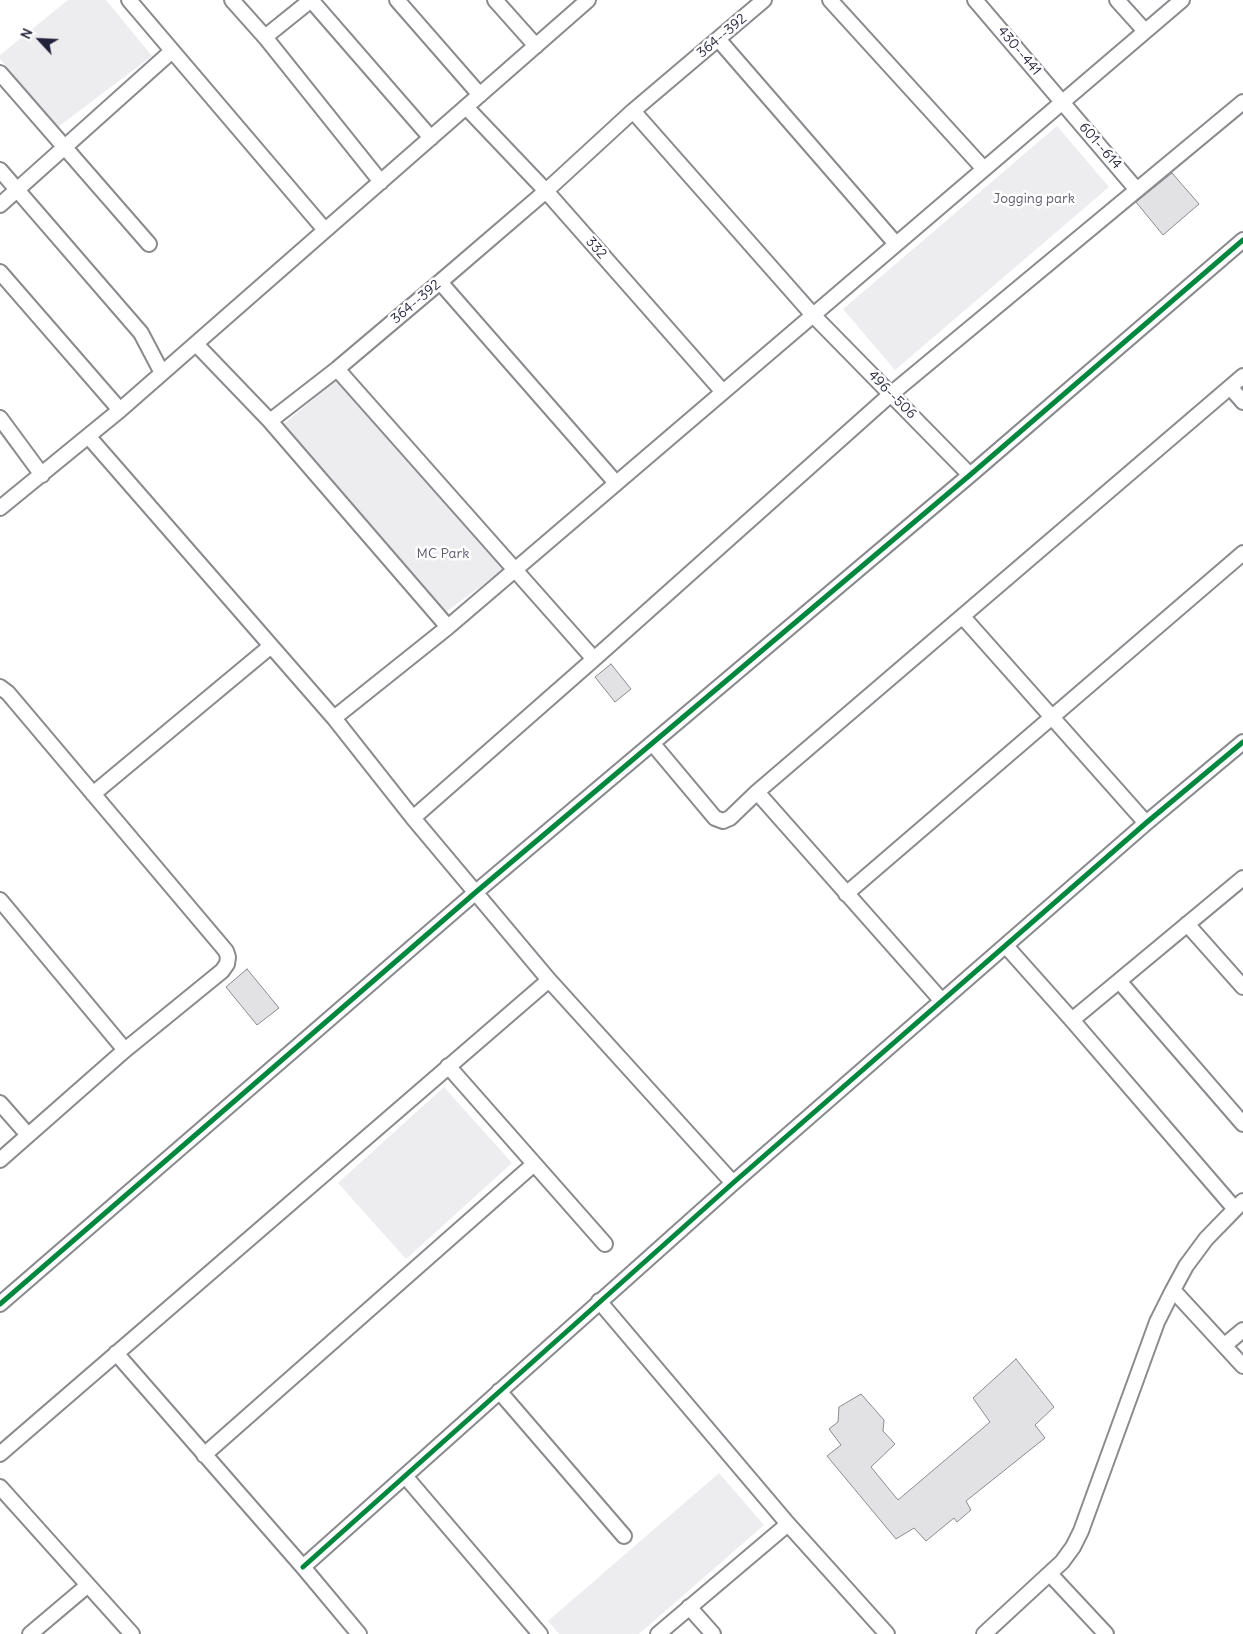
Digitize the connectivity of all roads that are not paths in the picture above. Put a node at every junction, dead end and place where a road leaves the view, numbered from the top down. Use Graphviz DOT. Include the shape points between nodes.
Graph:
graph roads {
  1 [pos="129,0"];
  2 [pos="232,0"];
  3 [pos="311,0"];
  4 [pos="397,0"];
  5 [pos="495,0"];
  6 [pos="588,0"];
  7 [pos="764,0"];
  8 [pos="830,0"];
  9 [pos="975,0"];
  10 [pos="1117,0"];
  11 [pos="1182,0"];
  12 [pos="1145,32"];
  13 [pos="265,37"];
  14 [pos="718,39"];
  15 [pos="536,46"];
  16 [pos="172,51"];
  17 [pos="0,72"];
  18 [pos="480,95"];
  19 [pos="1062,102"];
  20 [pos="1243,102"];
  21 [pos="466,107"];
  22 [pos="633,111"];
  23 [pos="431,138"];
  24 [pos="64,148"];
  25 [pos="984,169"];
  26 [pos="0,170"];
  27 [pos="381,182"];
  28 [pos="17,190"];
  29 [pos="1138,190"];
  30 [pos="546,191"];
  31 [pos="0,205"];
  32 [pos="325,230"];
  33 [pos="1243,240"];
  34 [pos="149,244"];
  35 [pos="896,244"];
  36 [pos="0,272"];
  37 [pos="440,282"];
  38 [pos="813,315"];
  39 [pos="196,344"];
  40 [pos="337,369"];
  41 [pos="162,373"];
  42 [pos="1243,376"];
  43 [pos="1230,387"];
  44 [pos="723,392"];
  45 [pos="890,394"];
  46 [pos="1243,402"];
  47 [pos="120,410"];
  48 [pos="0,418"];
  49 [pos="270,421"];
  50 [pos="88,436"];
  51 [pos="42,475"];
  52 [pos="970,475"];
  53 [pos="616,483"];
  54 [pos="0,508"];
  55 [pos="1243,553"];
  56 [pos="514,571"];
  57 [pos="963,616"];
  58 [pos="448,627"];
  59 [pos="271,646"];
  60 [pos="594,659"];
  61 [pos="0,687"];
  62 [pos="334,718"];
  63 [pos="1052,719"];
  64 [pos="1243,742"];
  65 [pos="654,744"];
  66 [pos="757,792"];
  67 [pos="94,794"];
  68 [pos="413,818"];
  69 [pos="1146,823"];
  70 [pos="1243,878"];
  71 [pos="476,892"];
  72 [pos="846,894"];
  73 [pos="0,900"];
  74 [pos="1187,924"];
  75 [pos="1006,946"];
  76 [pos="549,980"];
  77 [pos="1119,981"];
  78 [pos="1243,987"];
  79 [pos="942,1001"];
  80 [pos="1072,1020"];
  81 [pos="125,1050"];
  82 [pos="448,1066"];
  83 [pos="0,1103"];
  84 [pos="1243,1124"];
  85 [pos="28,1136"];
  86 [pos="0,1160"];
  87 [pos="534,1164"];
  88 [pos="733,1183"];
  89 [pos="1239,1206"];
  90 [pos="605,1244"];
  91 [pos="1173,1290"];
  92 [pos="600,1301"];
  93 [pos="0,1304"];
  94 [pos="1243,1330"];
  95 [pos="1225,1345"];
  96 [pos="116,1353"];
  97 [pos="1243,1366"];
  98 [pos="500,1391"];
  99 [pos="0,1454"];
  100 [pos="204,1455"];
  101 [pos="405,1476"];
  102 [pos="0,1487"];
  103 [pos="788,1524"];
  104 [pos="624,1536"];
  105 [pos="303,1567"];
  106 [pos="1050,1574"];
  107 [pos="88,1585"];
  108 [pos="689,1608"];
  109 [pos="30,1634"];
  110 [pos="132,1634"];
  111 [pos="359,1634"];
  112 [pos="540,1634"];
  113 [pos="658,1634"];
  114 [pos="713,1634"];
  115 [pos="887,1634"];
  116 [pos="984,1634"];
  117 [pos="1106,1634"];
  1 -- 16 [label="street"];
  2 -- 13 [label="street"];
  3 -- 13 [label="street"];
  3 -- 23 [label="street"];
  4 -- 18 [label="street"];
  5 -- 15 [label="street"];
  6 -- 15 [label="street"];
  7 -- 14 [label="street, 364--392"];
  8 -- 25 [label="street"];
  9 -- 19 [label="street, 430--441"];
  10 -- 12 [label="street"];
  11 -- 12 [label="street"];
  12 -- 19 [label="street"];
  13 -- 27 [label="street"];
  14 -- 22 [label="street, 364--392"];
  14 -- 35 [label="street"];
  15 -- 18 [label="street"];
  16 -- 24 [label="street"];
  16 -- 32 [label="street"];
  17 -- 24 [label="street"];
  18 -- 21 [label="street"];
  19 -- 25 [label="street"];
  19 -- 29 [label="street, 601--614"];
  20 -- 29 [label="street"];
  21 -- 23 [label="street"];
  21 -- 30 [label="street, 332"];
  22 -- 30 [label="street, 364--392"];
  22 -- 38 [label="street, 496--506"];
  23 -- 27 [label="street"];
  24 -- 28 [label="street"];
  24 -- 34 [label="street"];
  25 -- 35 [label="street"];
  26 -- 28 [label="street"];
  27 -- 32 [label="street"];
  28 -- 31 [label="street"];
  28 -- 41 [label="street" via="141,333"];
  29 -- 45 [label="street"];
  30 -- 37 [label="street, 364--392"];
  30 -- 44 [label="street, 332"];
  32 -- 39 [label="street"];
  33 -- 52 [label="street"];
  35 -- 38 [label="street"];
  36 -- 47 [label="street"];
  37 -- 40 [label="street, 364--392"];
  37 -- 53 [label="street"];
  38 -- 44 [label="street"];
  38 -- 45 [label="street, 496--506"];
  39 -- 41 [label="street"];
  39 -- 49 [label="street"];
  40 -- 49 [label="street, 364--392"];
  40 -- 56 [label="street"];
  41 -- 47 [label="street"];
  42 -- 43 [label="street"];
  43 -- 46 [label="street"];
  43 -- 57 [label="street"];
  44 -- 53 [label="street"];
  45 -- 52 [label="street, 496--506"];
  45 -- 60 [label="street"];
  47 -- 50 [label="street"];
  48 -- 51 [label="street"];
  49 -- 58 [label="street"];
  50 -- 51 [label="street"];
  50 -- 59 [label="street"];
  51 -- 54 [label="street"];
  52 -- 65 [label="street"];
  53 -- 56 [label="street"];
  55 -- 63 [label="street"];
  56 -- 58 [label="street"];
  56 -- 60 [label="street"];
  57 -- 63 [label="street"];
  57 -- 66 [label="street"];
  58 -- 62 [label="street"];
  59 -- 62 [label="street"];
  59 -- 67 [label="street"];
  60 -- 68 [label="street"];
  61 -- 67 [label="street"];
  62 -- 68 [label="street"];
  63 -- 69 [label="street"];
  63 -- 72 [label="street"];
  64 -- 69 [label="street"];
  65 -- 66 [label="street" via="715,818 723,821 730,818"];
  65 -- 71 [label="street"];
  66 -- 72 [label="street"];
  67 -- 81 [label="street" via="228,957 222,971"];
  68 -- 71 [label="street"];
  69 -- 75 [label="street"];
  70 -- 74 [label="street"];
  71 -- 76 [label="street"];
  71 -- 93 [label="street"];
  72 -- 79 [label="street"];
  73 -- 81 [label="street"];
  74 -- 77 [label="street"];
  74 -- 78 [label="street"];
  75 -- 79 [label="street"];
  75 -- 80 [label="street"];
  76 -- 82 [label="street"];
  76 -- 88 [label="street"];
  77 -- 80 [label="street"];
  77 -- 84 [label="street"];
  79 -- 88 [label="street"];
  80 -- 89 [label="street"];
  81 -- 85 [label="street"];
  82 -- 87 [label="street"];
  82 -- 96 [label="street"];
  83 -- 85 [label="street"];
  85 -- 86 [label="street"];
  87 -- 90 [label="street"];
  87 -- 100 [label="street"];
  88 -- 92 [label="street"];
  89 -- 91 [label="street" via="1206,1238"];
  91 -- 95 [label="street"];
  91 -- 106 [label="street" via="1157,1322 1081,1531 1073,1547"];
  92 -- 98 [label="street"];
  92 -- 103 [label="street"];
  94 -- 95 [label="street"];
  95 -- 97 [label="street"];
  96 -- 99 [label="street"];
  96 -- 100 [label="street"];
  98 -- 101 [label="street"];
  98 -- 104 [label="street"];
  100 -- 105 [label="street"];
  101 -- 105 [label="street"];
  101 -- 112 [label="street"];
  102 -- 107 [label="street"];
  103 -- 108 [label="street"];
  103 -- 115 [label="street"];
  105 -- 111 [label="street"];
  106 -- 116 [label="street"];
  106 -- 117 [label="street"];
  107 -- 109 [label="street"];
  107 -- 110 [label="street"];
  108 -- 113 [label="street"];
  108 -- 114 [label="street"];
}
